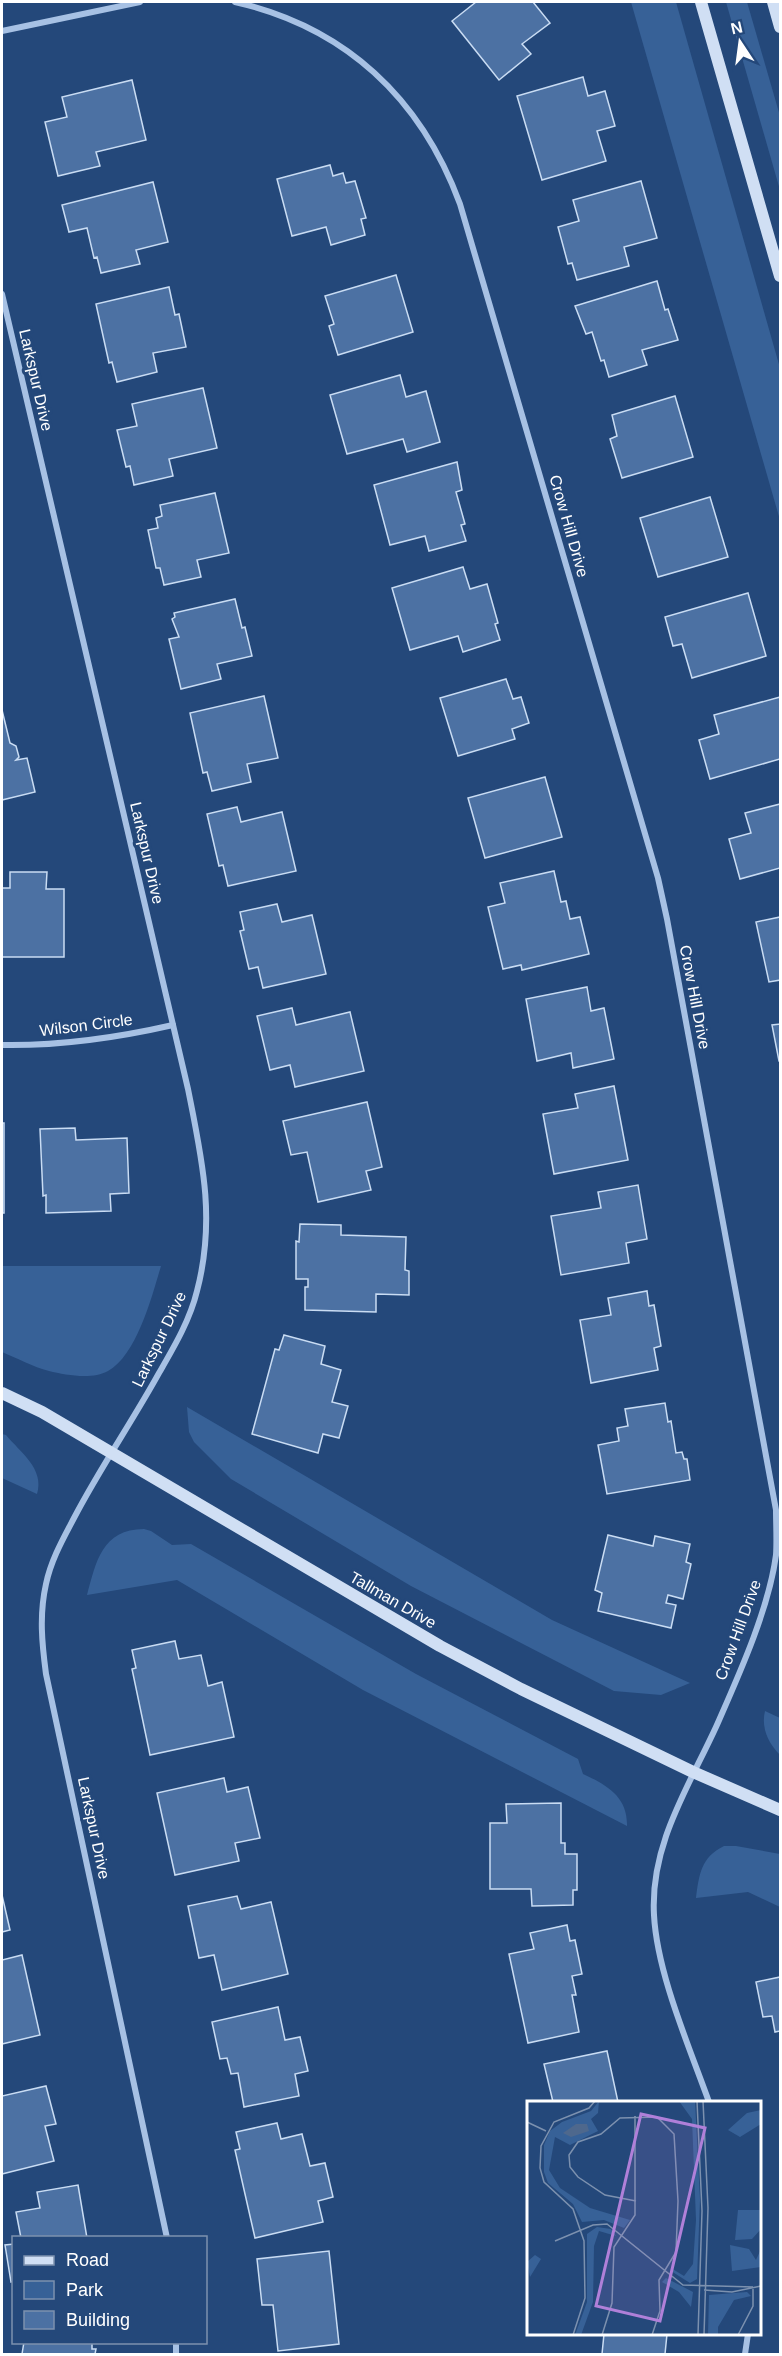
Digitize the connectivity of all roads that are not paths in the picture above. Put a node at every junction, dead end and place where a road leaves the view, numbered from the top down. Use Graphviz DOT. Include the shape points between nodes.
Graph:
graph roads {
  1 [pos="140,2"];
  2 [pos="235,2"];
  3 [pos="701,2"];
  4 [pos="773,2"];
  5 [pos="780,27"];
  6 [pos="2,31"];
  7 [pos="780,276"];
  8 [pos="2,294"];
  9 [pos="173,1025"];
  10 [pos="2,1045"];
  11 [pos="2,1393"];
  12 [pos="111,1453"];
  13 [pos="693,1773"];
  14 [pos="780,1810"];
  15 [pos="708,2101"];
  16 [pos="167,2236"];
  17 [pos="748,2335"];
  18 [pos="746,2355"];
  1 -- 6 [label="street"];
  2 -- 13 [label="street, Crow Hill Drive" via="284,15 353,55 400,98 438,152 460,204 658,878 776,1510 772,1579 759,1621"];
  3 -- 7 [label="street"];
  4 -- 5 [label="street"];
  8 -- 9 [label="street, Larkspur Drive"];
  9 -- 10 [label="street, Wilson Circle" via="63,1044"];
  9 -- 12 [label="street, Larkspur Drive" via="202,1154 208,1214 204,1251 198,1290 185,1323"];
  11 -- 12 [label="street, Tallman Drive"];
  12 -- 13 [label="street, Tallman Drive" via="440,1647"];
  12 -- 16 [label="street, Larkspur Drive" via="56,1554 45,1585 41,1624 46,1674"];
  13 -- 14 [label="street, Tallman Drive"];
  13 -- 15 [label="street, Crow Hill Drive" via="673,1814 657,1868 654,1914 664,1973"];
  17 -- 18 [label="street"];
}
